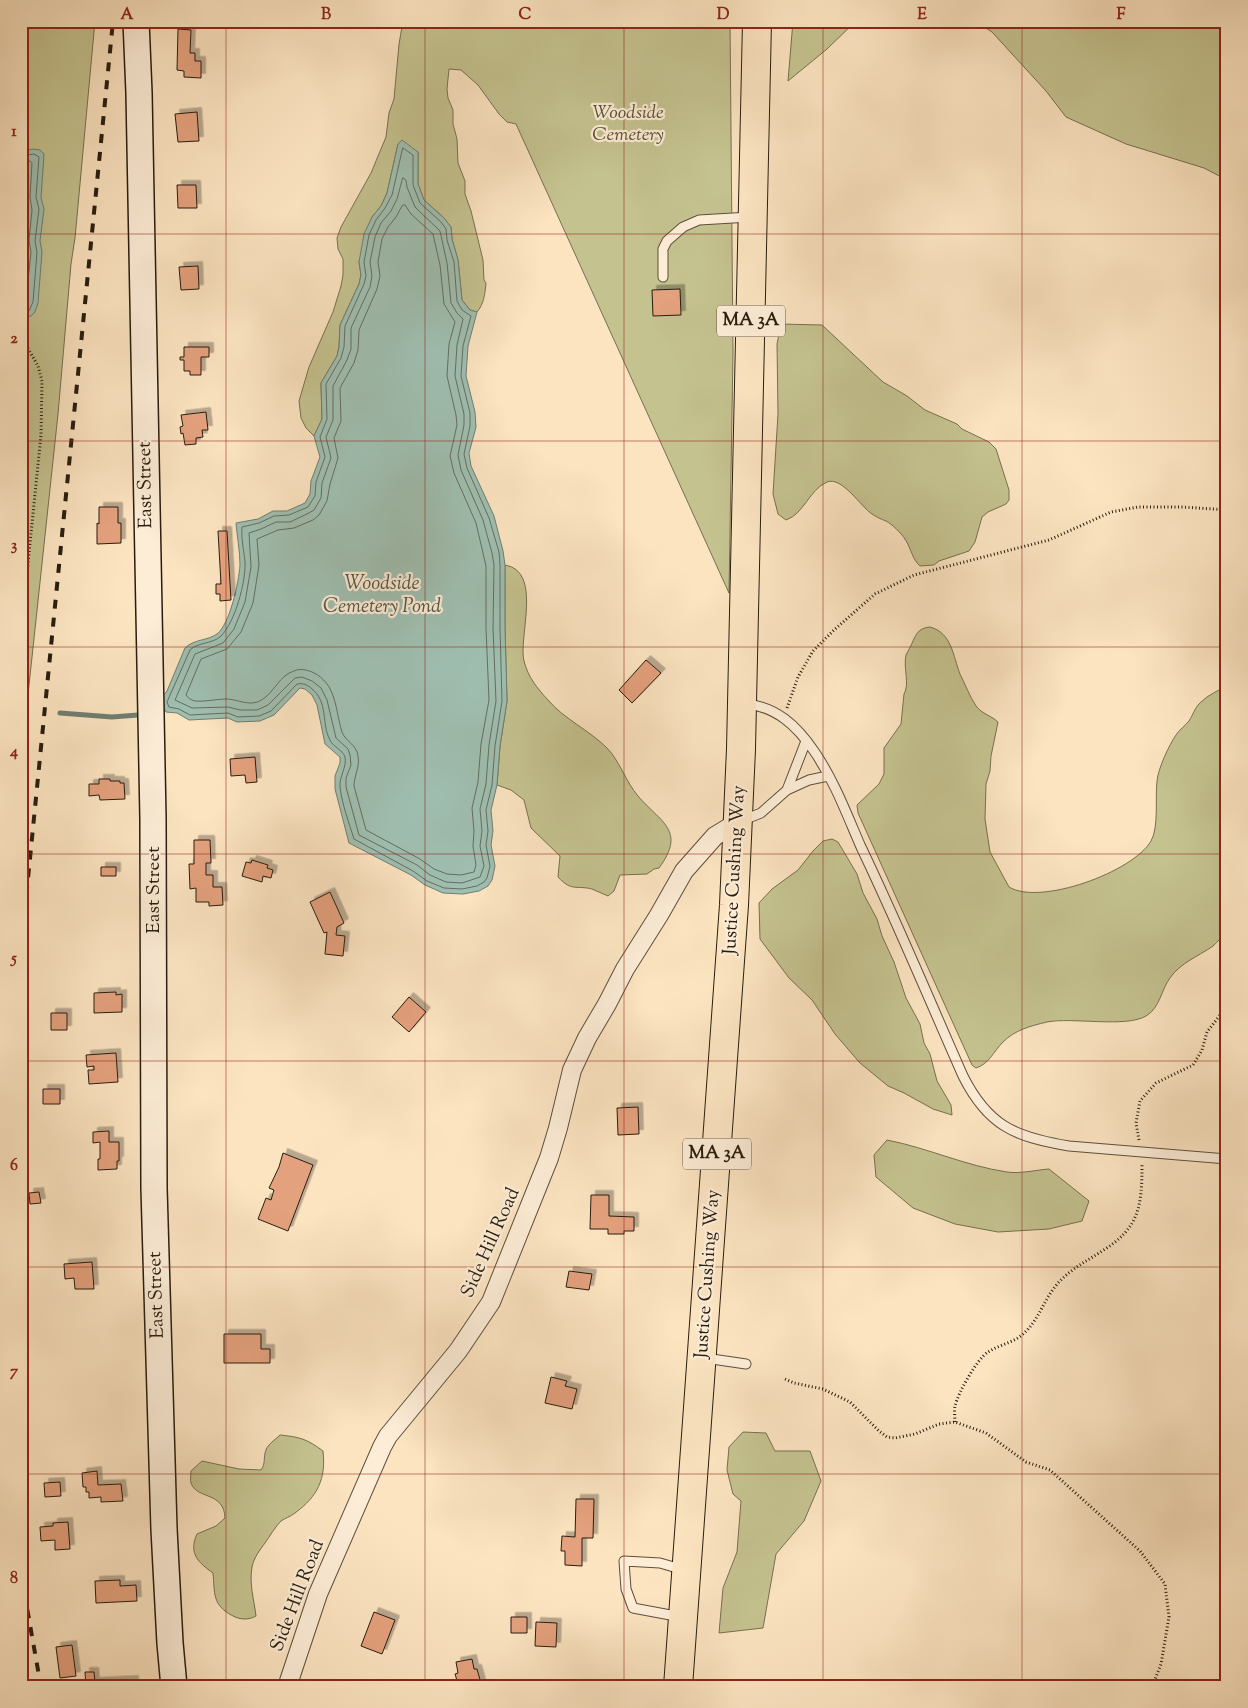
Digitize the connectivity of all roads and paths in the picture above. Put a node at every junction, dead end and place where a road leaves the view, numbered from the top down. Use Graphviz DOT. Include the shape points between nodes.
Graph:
graph roads {
  1 [pos="136,21"];
  2 [pos="145,21"];
  3 [pos="757,21"];
  4 [pos="139,92"];
  5 [pos="753,217"];
  6 [pos="663,277"];
  7 [pos="21,336"];
  8 [pos="1227,510"];
  9 [pos="21,632"];
  10 [pos="742,704"];
  11 [pos="782,717"];
  12 [pos="806,741"];
  13 [pos="828,776"];
  14 [pos="786,790"];
  15 [pos="738,822"];
  16 [pos="1227,1006"];
  17 [pos="1142,1151"];
  18 [pos="1227,1159"];
  19 [pos="702,1358"];
  20 [pos="746,1364"];
  21 [pos="785,1379"];
  22 [pos="955,1422"];
  23 [pos="687,1571"];
  24 [pos="684,1617"];
  25 [pos="174,1687"];
  26 [pos="287,1687"];
  27 [pos="678,1687"];
  28 [pos="1152,1687"];
  1 -- 4 [label="main road, East Street"];
  2 -- 4 [label="main road, East Street"];
  3 -- 5 [label="main road, MA 3A"];
  4 -- 25 [label="main road, East Street" via="153,820 154,1188 164,1529"];
  5 -- 6 [label="lane" via="698,220 682,227 663,249"];
  5 -- 10 [label="main road, Justice Cushing Way / MA 3A"];
  7 -- 9 [label="path" via="38,366 42,381 41,435"];
  8 -- 11 [label="path" via="1129,508 1110,512 1049,540 914,575 875,594 818,646 798,678"];
  10 -- 11 [label="lane" via="766,707"];
  10 -- 15 [label="main road, Justice Cushing Way / MA 3A"];
  11 -- 12 [label="lane"];
  12 -- 13 [label="lane"];
  12 -- 14 [label="lane"];
  13 -- 14 [label="lane"];
  13 -- 17 [label="lane" via="978,1103 997,1121 1029,1138 1069,1146"];
  14 -- 15 [label="lane" via="761,813"];
  15 -- 19 [label="main road, Justice Cushing Way / MA 3A"];
  15 -- 26 [label="street, Side Hill Road" via="715,836 684,871 587,1038 572,1070 549,1158 491,1302 458,1351 382,1447 318,1594"];
  16 -- 17 [label="path" via="1207,1032 1193,1065 1156,1083 1140,1101 1136,1123"];
  17 -- 18 [label="lane"];
  17 -- 22 [label="path" via="1142,1183 1134,1223 1121,1237 1073,1268 1058,1282 1034,1323 1022,1335 987,1352 961,1391 954,1407"];
  19 -- 20 [label="lane"];
  19 -- 23 [label="main road, Justice Cushing Way / MA 3A"];
  21 -- 22 [label="path" via="850,1402 887,1437 915,1434 939,1424"];
  22 -- 28 [label="path" via="986,1433 1026,1462 1050,1470 1140,1551 1165,1584 1169,1617 1161,1664"];
  23 -- 24 [label="main road, Justice Cushing Way / MA 3A"];
  23 -- 24 [label="lane" via="660,1563 624,1561 626,1589 633,1608"];
  24 -- 27 [label="main road, Justice Cushing Way / MA 3A"];
}
